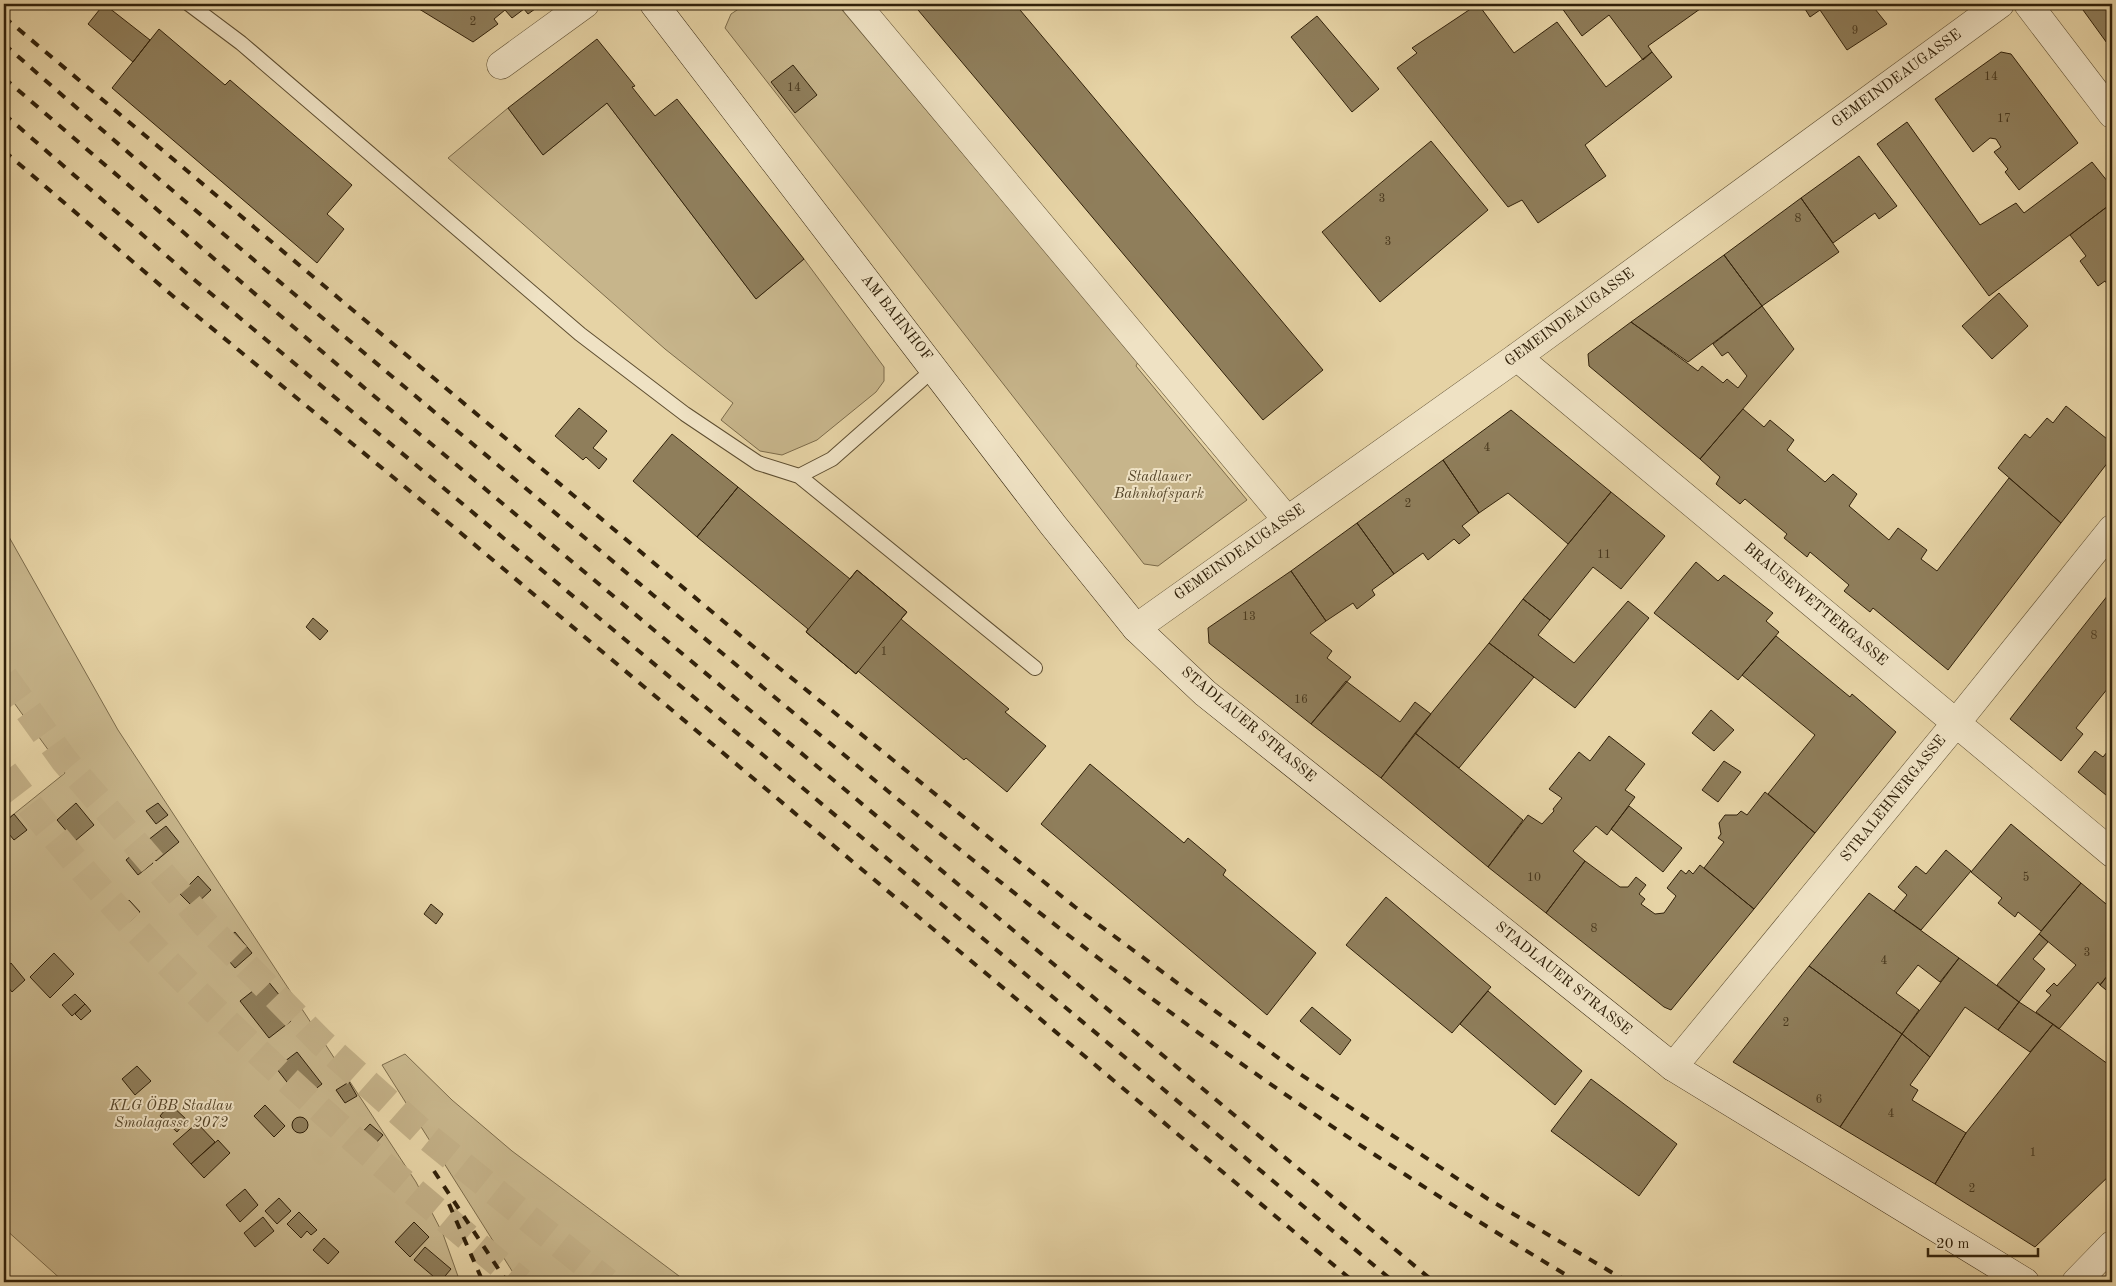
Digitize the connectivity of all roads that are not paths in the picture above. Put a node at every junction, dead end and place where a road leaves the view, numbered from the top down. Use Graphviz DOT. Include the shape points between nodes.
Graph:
graph roads {
  1 [pos="189,4"];
  2 [pos="585,4"];
  3 [pos="856,4"];
  4 [pos="2000,4"];
  5 [pos="2028,4"];
  6 [pos="658,5"];
  7 [pos="502,65"];
  8 [pos="2112,114"];
  9 [pos="1517,357"];
  10 [pos="935,368"];
  11 [pos="799,476"];
  12 [pos="1288,520"];
  13 [pos="2112,529"];
  14 [pos="1136,628"];
  15 [pos="1035,668"];
  16 [pos="1956,723"];
  17 [pos="2112,853"];
  18 [pos="1673,1066"];
  19 [pos="2112,1245"];
  20 [pos="2025,1282"];
  21 [pos="2076,1282"];
  1 -- 11 [label="lane" via="241,43 580,334 685,414 758,463"];
  2 -- 7 [label="street"];
  3 -- 12 [label="street"];
  4 -- 9 [label="street, GEMEINDEAUGASSE"];
  5 -- 8 [label="street"];
  6 -- 10 [label="street, AM BAHNHOF"];
  9 -- 12 [label="street, GEMEINDEAUGASSE"];
  9 -- 16 [label="street, BRAUSEWETTERGASSE"];
  10 -- 11 [label="lane" via="832,460"];
  10 -- 14 [label="street, AM BAHNHOF" via="1053,525"];
  11 -- 15 [label="lane"];
  12 -- 14 [label="street, GEMEINDEAUGASSE"];
  13 -- 16 [label="street, STRALEHNERGASSE"];
  14 -- 18 [label="street, STADLAUER STRASSE" via="1206,693"];
  16 -- 17 [label="street, BRAUSEWETTERGASSE"];
  16 -- 18 [label="street, STRALEHNERGASSE"];
  18 -- 20 [label="street, STADLAUER STRASSE"];
  19 -- 21 [label="street"];
}
